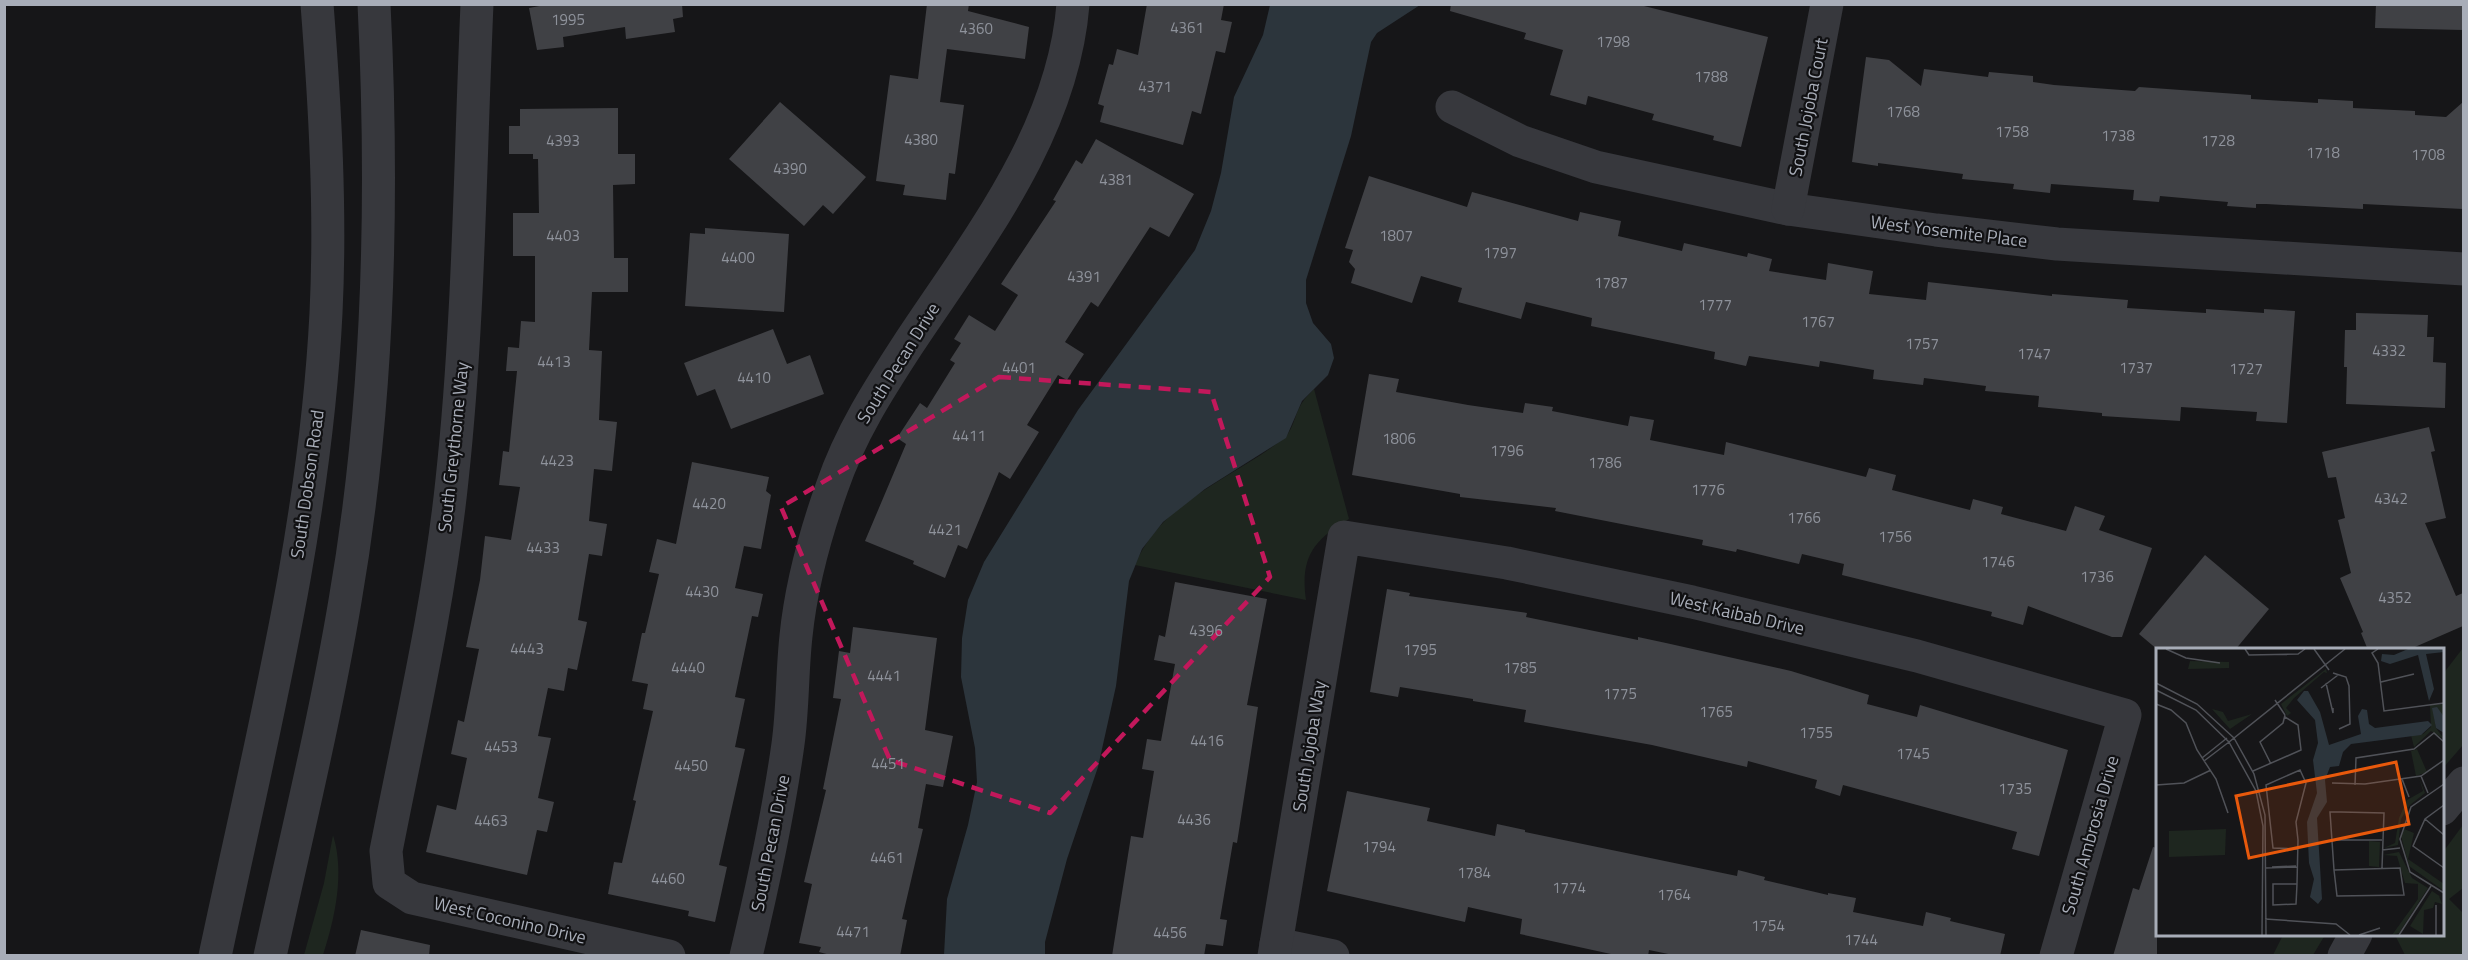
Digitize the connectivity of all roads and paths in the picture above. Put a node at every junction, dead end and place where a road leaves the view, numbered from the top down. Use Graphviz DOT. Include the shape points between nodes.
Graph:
graph roads {
  1 [pos="317,4"];
  2 [pos="374,4"];
  3 [pos="477,4"];
  4 [pos="1074,4"];
  5 [pos="1827,4"];
  6 [pos="1452,107"];
  7 [pos="1788,209"];
  8 [pos="2463,269"];
  9 [pos="1344,537"];
  10 [pos="2125,715"];
  11 [pos="2463,783"];
  12 [pos="2444,807"];
  13 [pos="389,884"];
  14 [pos="2355,936"];
  15 [pos="1275,950"];
  16 [pos="215,956"];
  17 [pos="270,956"];
  18 [pos="669,956"];
  19 [pos="746,956"];
  20 [pos="1333,956"];
  21 [pos="2056,956"];
  22 [pos="2344,956"];
  1 -- 16 [label="street, South Dobson Road" via="324,93 326,207 326,313 317,418 284,635"];
  2 -- 17 [label="street" via="379,144 377,244 373,368 362,482 345,600"];
  3 -- 13 [label="street, South Greythorne Way" via="452,483 433,614 386,851"];
  4 -- 19 [label="street, South Pecan Drive" via="1071,33 1056,89 1030,151 995,212 866,409 832,485 808,568 796,635 789,741 775,830"];
  5 -- 7 [label="street, South Jojoba Court"];
  6 -- 7 [label="street, West Yosemite Place" via="1520,141 1596,167"];
  7 -- 8 [label="street, West Yosemite Place" via="2057,244"];
  9 -- 10 [label="street, West Kaibab Drive" via="1507,562 1692,602 1917,656"];
  9 -- 15 [label="street, South Jojoba Way"];
  10 -- 21 [label="street, South Ambrosia Drive"];
  11 -- 12 [label="street"];
  13 -- 18 [label="street, West Coconino Drive" via="412,898"];
  14 -- 22 [label="street"];
  15 -- 20 [label="street"];
}
